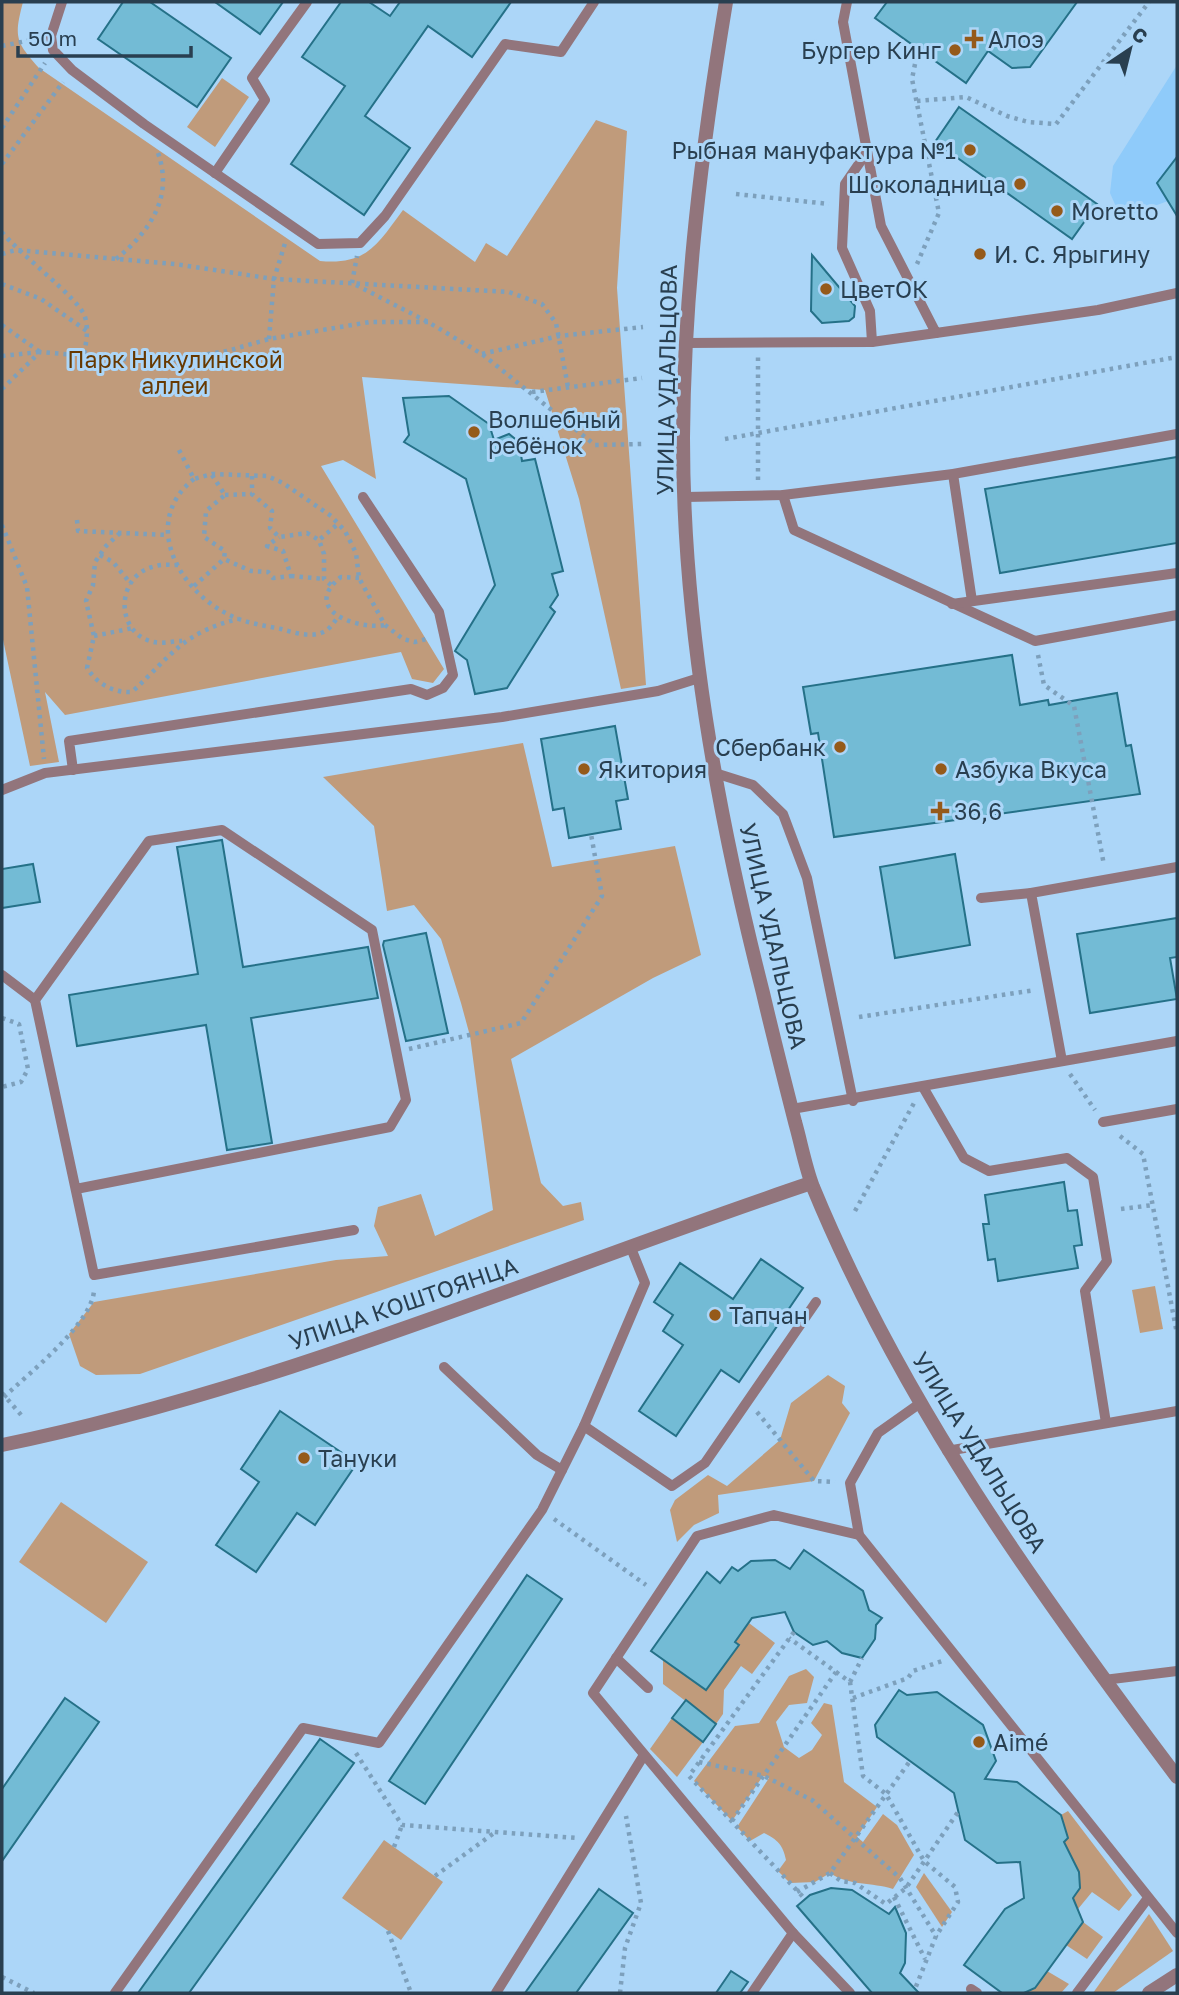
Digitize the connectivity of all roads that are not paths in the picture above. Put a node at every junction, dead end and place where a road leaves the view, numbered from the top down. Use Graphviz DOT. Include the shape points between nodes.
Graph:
graph roads {
  1 [pos="62,2"];
  2 [pos="307,2"];
  3 [pos="594,2"];
  4 [pos="726,2"];
  5 [pos="847,2"];
  6 [pos="867,152"];
  7 [pos="215,173"];
  8 [pos="1177,293"];
  9 [pos="936,333"];
  10 [pos="873,342"];
  11 [pos="685,343"];
  12 [pos="1177,434"];
  13 [pos="953,474"];
  14 [pos="783,495"];
  15 [pos="363,497"];
  16 [pos="685,498"];
  17 [pos="1177,573"];
  18 [pos="972,601"];
  19 [pos="952,604"];
  20 [pos="1177,615"];
  21 [pos="699,678"];
  22 [pos="73,770"];
  23 [pos="715,773"];
  24 [pos="2,790"];
  25 [pos="1177,867"];
  26 [pos="1031,893"];
  27 [pos="981,898"];
  28 [pos="2,975"];
  29 [pos="35,1000"];
  30 [pos="1177,1041"];
  31 [pos="1062,1061"];
  32 [pos="923,1087"];
  33 [pos="853,1101"];
  34 [pos="792,1109"];
  35 [pos="1177,1109"];
  36 [pos="1103,1122"];
  37 [pos="811,1183"];
  38 [pos="76,1189"];
  39 [pos="354,1230"];
  40 [pos="631,1248"];
  41 [pos="816,1302"];
  42 [pos="444,1367"];
  43 [pos="919,1404"];
  44 [pos="1177,1411"];
  45 [pos="1106,1423"];
  46 [pos="584,1426"];
  47 [pos="2,1444"];
  48 [pos="947,1451"];
  49 [pos="562,1470"];
  50 [pos="859,1535"];
  51 [pos="616,1658"];
  52 [pos="1177,1671"];
  53 [pos="1104,1681"];
  54 [pos="648,1688"];
  55 [pos="644,1755"];
  56 [pos="1177,1777"];
  57 [pos="1148,1898"];
  58 [pos="793,1933"];
  59 [pos="1177,1933"];
  60 [pos="1177,1975"];
  61 [pos="115,1993"];
  62 [pos="496,1993"];
  63 [pos="752,1993"];
  64 [pos="850,1993"];
  65 [pos="1077,1993"];
  66 [pos="1149,1993"];
  1 -- 7 [label="lane" via="51,36 53,50 72,70"];
  2 -- 7 [label="lane" via="253,78 264,100"];
  3 -- 7 [label="lane" via="561,52 505,44 386,216 360,243 318,244"];
  4 -- 11 [label="street, УЛИЦА УДАЛЬЦОВА" via="707,115"];
  5 -- 6 [label="lane" via="843,22"];
  6 -- 9 [label="lane" via="881,226"];
  6 -- 10 [label="lane" via="845,184 842,248 870,310"];
  8 -- 9 [label="lane" via="1098,310"];
  9 -- 10 [label="lane"];
  10 -- 11 [label="lane"];
  11 -- 16 [label="street, УЛИЦА УДАЛЬЦОВА"];
  12 -- 13 [label="lane"];
  13 -- 14 [label="lane"];
  13 -- 18 [label="lane"];
  14 -- 16 [label="lane"];
  14 -- 19 [label="lane" via="794,530"];
  15 -- 22 [label="lane" via="439,611 453,675 443,688 427,695 411,689 69,741"];
  16 -- 21 [label="street, УЛИЦА УДАЛЬЦОВА"];
  17 -- 18 [label="lane"];
  18 -- 19 [label="lane"];
  19 -- 20 [label="lane" via="1035,641"];
  21 -- 22 [label="lane" via="658,691 502,717"];
  21 -- 23 [label="street, УЛИЦА УДАЛЬЦОВА"];
  22 -- 24 [label="lane" via="45,773"];
  23 -- 33 [label="lane" via="754,785 783,814 807,877"];
  23 -- 34 [label="street, УЛИЦА УДАЛЬЦОВА" via="750,942"];
  25 -- 26 [label="lane"];
  26 -- 27 [label="lane"];
  26 -- 31 [label="lane"];
  28 -- 29 [label="lane"];
  29 -- 38 [label="lane"];
  29 -- 38 [label="lane" via="149,841 222,830 372,930 406,1100 390,1127"];
  30 -- 31 [label="lane"];
  31 -- 32 [label="lane"];
  32 -- 33 [label="lane"];
  32 -- 45 [label="lane" via="964,1158 989,1171 1067,1158 1093,1177 1107,1261 1085,1291"];
  33 -- 34 [label="lane"];
  34 -- 37 [label="street, УЛИЦА УДАЛЬЦОВА"];
  35 -- 36 [label="lane"];
  37 -- 40 [label="street, УЛИЦА КОШТОЯНЦА"];
  37 -- 43 [label="street, УЛИЦА УДАЛЬЦОВА"];
  38 -- 39 [label="lane" via="94,1275"];
  40 -- 46 [label="lane" via="645,1283"];
  40 -- 47 [label="street, УЛИЦА КОШТОЯНЦА" via="271,1373 65,1431"];
  41 -- 46 [label="lane" via="705,1463 672,1486"];
  42 -- 49 [label="lane" via="537,1455"];
  43 -- 48 [label="street, УЛИЦА УДАЛЬЦОВА"];
  43 -- 50 [label="lane" via="878,1433 850,1482"];
  44 -- 45 [label="lane"];
  45 -- 48 [label="lane"];
  46 -- 49 [label="lane"];
  48 -- 53 [label="street, УЛИЦА УДАЛЬЦОВА"];
  49 -- 61 [label="lane" via="542,1510 379,1743 303,1728"];
  50 -- 51 [label="lane" via="774,1516 697,1536"];
  50 -- 57 [label="lane"];
  51 -- 54 [label="lane"];
  51 -- 55 [label="lane" via="593,1693"];
  52 -- 53 [label="lane"];
  53 -- 56 [label="street, УЛИЦА УДАЛЬЦОВА"];
  55 -- 58 [label="lane"];
  55 -- 62 [label="lane"];
  57 -- 59 [label="lane"];
  57 -- 65 [label="lane"];
  58 -- 63 [label="lane"];
  58 -- 64 [label="lane"];
  60 -- 66 [label="street"];
}
